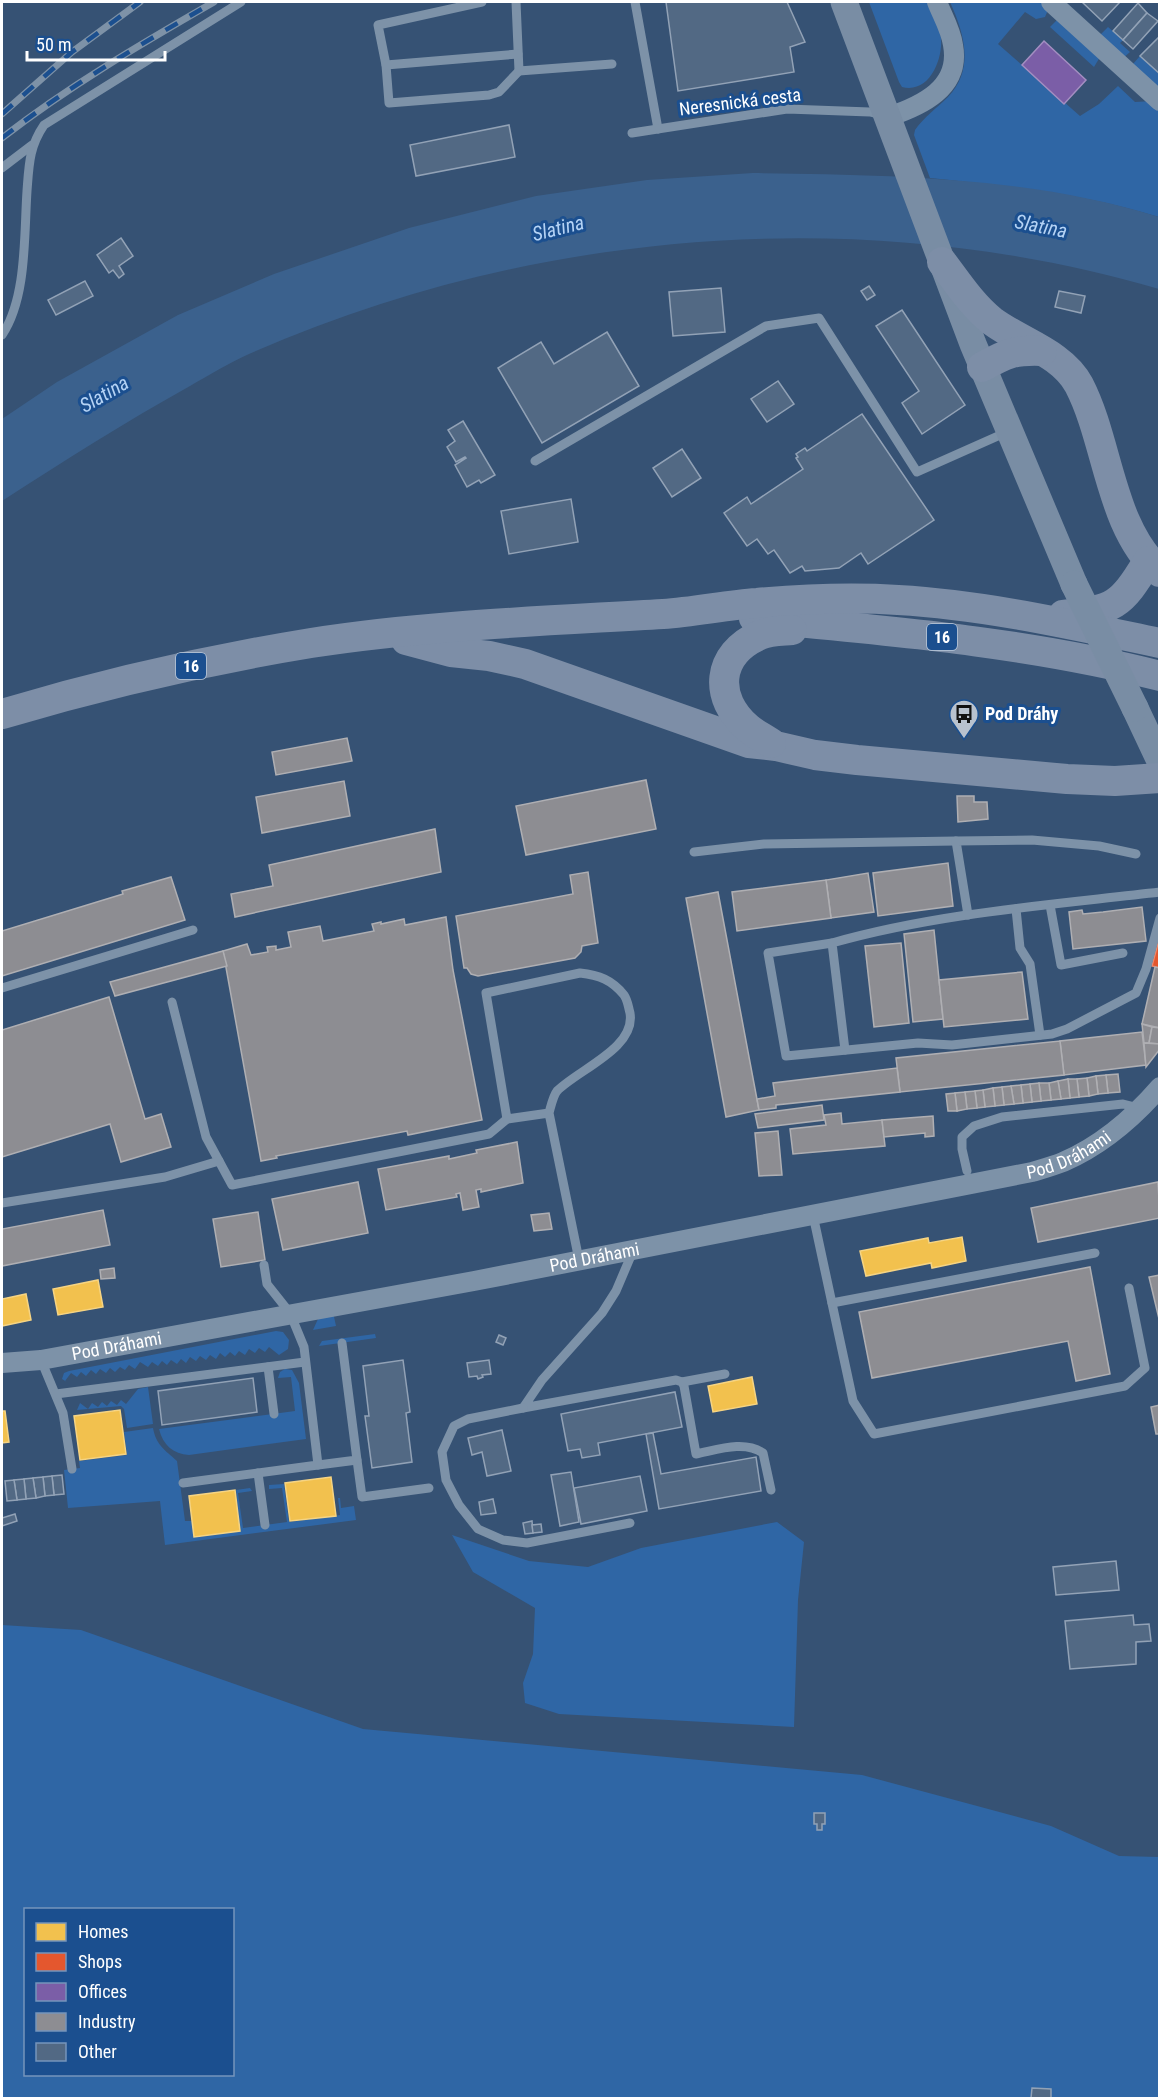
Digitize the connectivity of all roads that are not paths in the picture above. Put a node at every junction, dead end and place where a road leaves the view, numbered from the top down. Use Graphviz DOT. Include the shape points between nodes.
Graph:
graph roads {
  1 [pos="241,2"];
  2 [pos="482,2"];
  3 [pos="516,2"];
  4 [pos="635,2"];
  5 [pos="844,2"];
  6 [pos="937,2"];
  7 [pos="1051,2"];
  8 [pos="518,54"];
  9 [pos="612,64"];
  10 [pos="386,65"];
  11 [pos="519,71"];
  12 [pos="1160,101"];
  13 [pos="891,127"];
  14 [pos="658,129"];
  15 [pos="632,133"];
  16 [pos="32,145"];
  17 [pos="2,168"];
  18 [pos="942,262"];
  19 [pos="2,335"];
  20 [pos="1042,351"];
  21 [pos="982,367"];
  22 [pos="1009,431"];
  23 [pos="535,462"];
  24 [pos="1154,567"];
  25 [pos="682,612"];
  26 [pos="1035,618"];
  27 [pos="835,626"];
  28 [pos="383,634"];
  29 [pos="1160,643"];
  30 [pos="1160,676"];
  31 [pos="2,714"];
  32 [pos="776,746"];
  33 [pos="1160,761"];
  34 [pos="1160,778"];
  35 [pos="956,841"];
  36 [pos="694,852"];
  37 [pos="1136,854"];
  38 [pos="1160,892"];
  39 [pos="1050,905"];
  40 [pos="1016,909"];
  41 [pos="969,915"];
  42 [pos="1160,918"];
  43 [pos="193,930"];
  44 [pos="832,943"];
  45 [pos="1124,953"];
  46 [pos="2,988"];
  47 [pos="172,1002"];
  48 [pos="1040,1035"];
  49 [pos="844,1050"];
  50 [pos="1160,1087"];
  51 [pos="1139,1108"];
  52 [pos="549,1113"];
  53 [pos="507,1119"];
  54 [pos="219,1161"];
  55 [pos="967,1172"];
  56 [pos="2,1203"];
  57 [pos="813,1215"];
  58 [pos="634,1249"];
  59 [pos="1095,1253"];
  60 [pos="579,1260"];
  61 [pos="264,1265"];
  62 [pos="1129,1288"];
  63 [pos="832,1303"];
  64 [pos="290,1313"];
  65 [pos="342,1343"];
  66 [pos="41,1360"];
  67 [pos="305,1362"];
  68 [pos="2,1363"];
  69 [pos="268,1367"];
  70 [pos="725,1374"];
  71 [pos="682,1382"];
  72 [pos="56,1394"];
  73 [pos="523,1408"];
  74 [pos="274,1414"];
  75 [pos="357,1460"];
  76 [pos="318,1465"];
  77 [pos="72,1469"];
  78 [pos="258,1473"];
  79 [pos="183,1483"];
  80 [pos="429,1488"];
  81 [pos="771,1490"];
  82 [pos="630,1523"];
  83 [pos="265,1525"];
  1 -- 16 [label="lane" via="44,125"];
  2 -- 10 [label="lane" via="378,25"];
  3 -- 8 [label="lane"];
  4 -- 14 [label="lane"];
  5 -- 13 [label="street"];
  6 -- 13 [label="street" via="954,47 949,74 943,86"];
  7 -- 12 [label="street"];
  8 -- 10 [label="lane"];
  8 -- 11 [label="lane"];
  9 -- 11 [label="lane"];
  10 -- 11 [label="lane" via="389,103 489,95 499,92"];
  13 -- 14 [label="lane, Neresnická cesta" via="870,112 787,109"];
  13 -- 18 [label="street"];
  14 -- 15 [label="lane, Neresnická cesta"];
  16 -- 17 [label="lane"];
  16 -- 19 [label="lane" via="18,289"];
  18 -- 20 [label="main road" via="990,320"];
  18 -- 21 [label="street"];
  20 -- 21 [label="main road" via="1006,353"];
  20 -- 24 [label="main road" via="1061,363 1078,383 1128,526"];
  21 -- 22 [label="street"];
  22 -- 23 [label="lane" via="917,472 819,318 766,326"];
  22 -- 33 [label="street, bridge" via="1074,584"];
  24 -- 26 [label="main road" via="1113,604 1096,611"];
  25 -- 26 [label="main road, 16" via="757,603 864,599 943,603"];
  25 -- 27 [label="main road, 16"];
  25 -- 28 [label="main road, 16"];
  26 -- 29 [label="main road, 16"];
  27 -- 30 [label="main road, 16" via="995,645"];
  27 -- 32 [label="main road" via="762,634 744,645 724,670 723,683 730,706 748,729"];
  28 -- 31 [label="main road, 16" via="240,655"];
  28 -- 32 [label="main road" via="451,652 525,664 714,732 749,743"];
  32 -- 34 [label="main road" via="857,760 1067,779 1115,782"];
  35 -- 36 [label="lane" via="764,844"];
  35 -- 37 [label="lane" via="1032,840"];
  35 -- 41 [label="lane"];
  38 -- 39 [label="lane"];
  39 -- 40 [label="lane"];
  39 -- 45 [label="lane" via="1061,965"];
  40 -- 41 [label="lane"];
  40 -- 48 [label="lane" via="1020,948 1030,964"];
  41 -- 44 [label="lane" via="882,928"];
  42 -- 48 [label="lane" via="1136,993 1067,1029"];
  43 -- 46 [label="lane"];
  44 -- 49 [label="lane"];
  44 -- 49 [label="lane" via="768,953 786,1056"];
  47 -- 54 [label="lane" via="206,1137"];
  48 -- 49 [label="lane" via="952,1045 918,1043"];
  50 -- 51 [label="street, Pod Dráhami"];
  51 -- 55 [label="lane" via="1123,1104 1057,1111 1002,1117 974,1126 962,1137"];
  51 -- 57 [label="street, Pod Dráhami" via="1087,1149 1063,1162 1032,1172"];
  52 -- 53 [label="lane"];
  52 -- 53 [label="lane" via="555,1093 628,1034 631,1021 627,1000 616,985 596,974 580,973 486,993"];
  52 -- 60 [label="lane"];
  53 -- 54 [label="lane" via="489,1134 232,1185"];
  54 -- 56 [label="lane" via="165,1177"];
  57 -- 58 [label="street, Pod Dráhami"];
  57 -- 63 [label="lane"];
  58 -- 60 [label="street, Pod Dráhami"];
  58 -- 73 [label="lane" via="602,1313 542,1380"];
  59 -- 63 [label="lane"];
  60 -- 64 [label="street, Pod Dráhami"];
  61 -- 64 [label="lane" via="267,1284"];
  62 -- 63 [label="lane" via="1145,1368 1125,1386 874,1434 853,1401"];
  64 -- 66 [label="street, Pod Dráhami"];
  64 -- 67 [label="lane" via="304,1347"];
  65 -- 75 [label="lane"];
  66 -- 68 [label="street, Pod Dráhami"];
  66 -- 72 [label="lane"];
  67 -- 69 [label="lane"];
  67 -- 76 [label="lane"];
  69 -- 72 [label="lane"];
  69 -- 74 [label="lane"];
  70 -- 71 [label="lane"];
  71 -- 73 [label="lane" via="668,1381"];
  71 -- 81 [label="lane" via="696,1454 745,1446 757,1449 763,1453"];
  72 -- 77 [label="lane" via="66,1424"];
  73 -- 82 [label="lane" via="468,1419 454,1426 442,1452 446,1480 478,1529 503,1540 527,1544"];
  75 -- 76 [label="lane"];
  75 -- 80 [label="lane" via="362,1497"];
  76 -- 78 [label="lane"];
  78 -- 79 [label="lane"];
  78 -- 83 [label="lane"];
}
